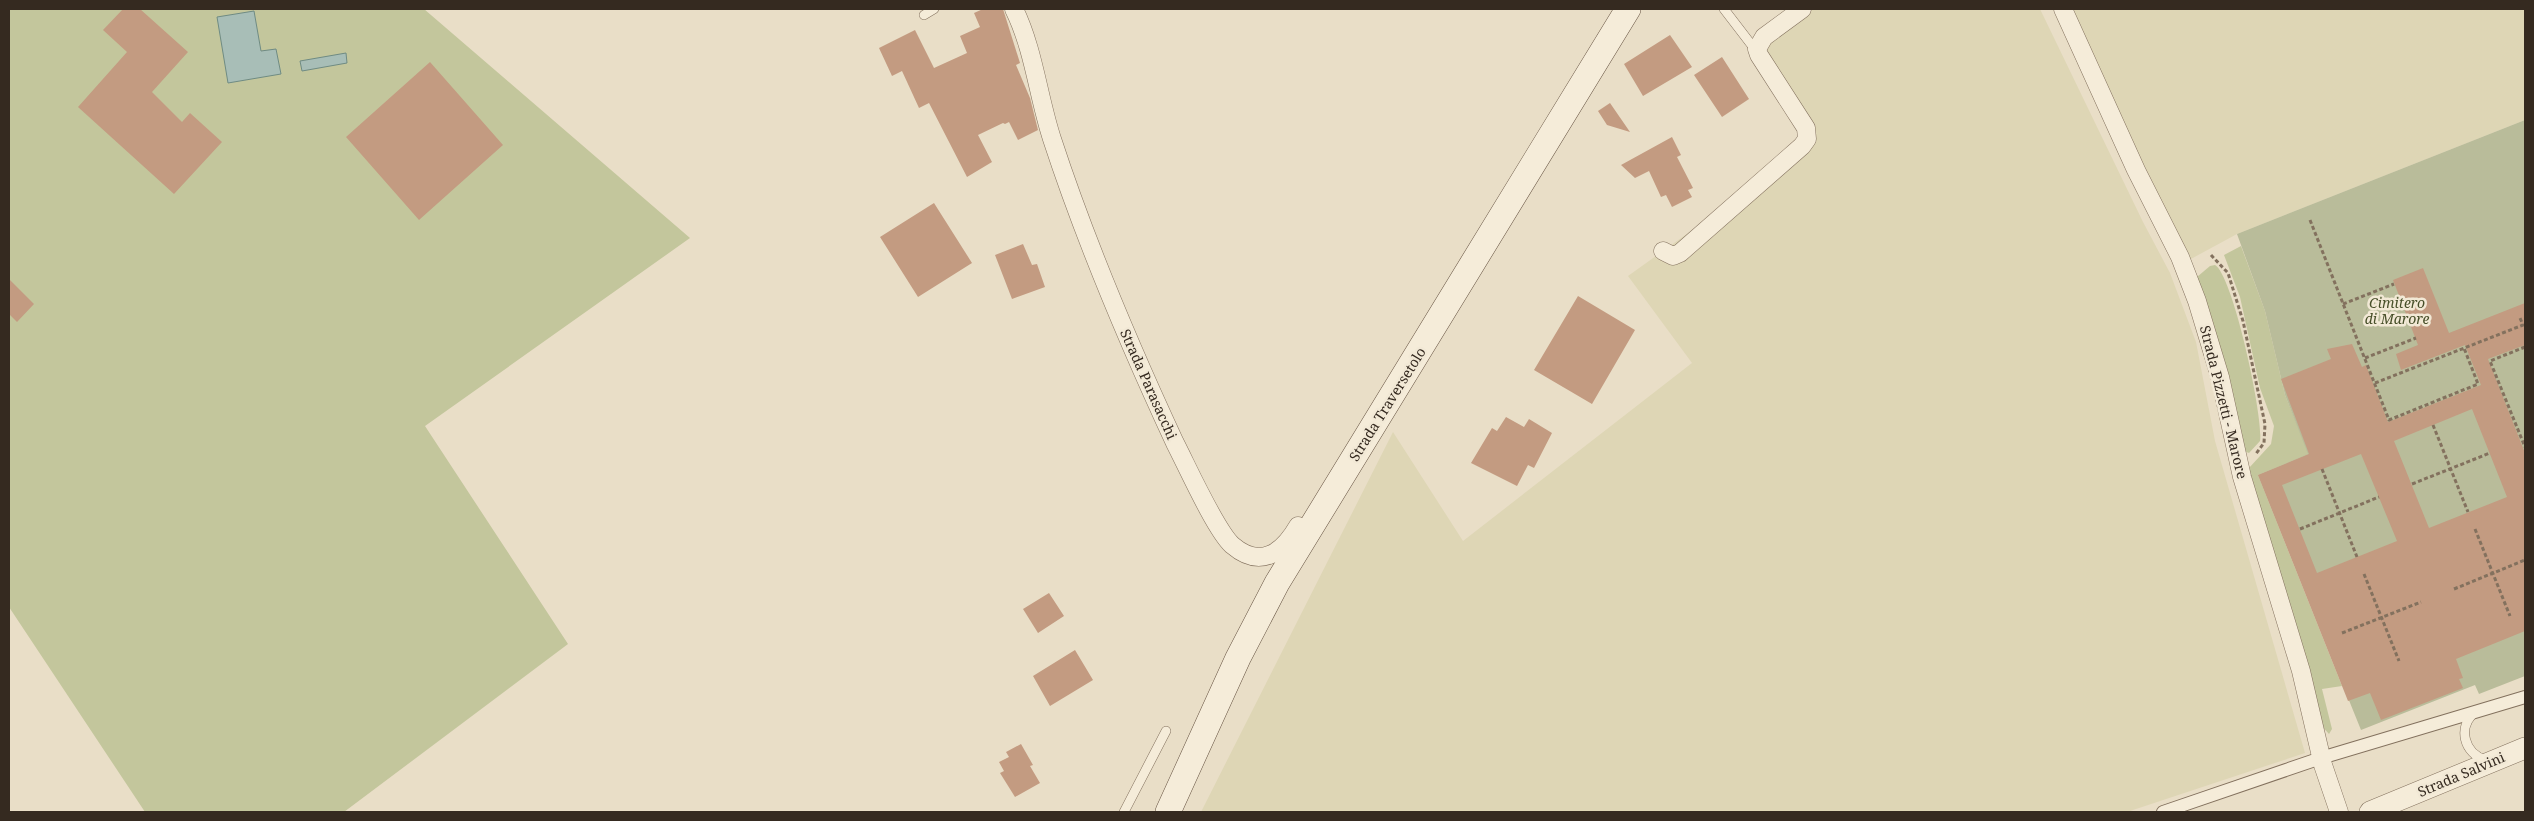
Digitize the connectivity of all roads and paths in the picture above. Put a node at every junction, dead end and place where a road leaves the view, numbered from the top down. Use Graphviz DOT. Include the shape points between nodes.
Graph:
graph roads {
  1 [pos="934,9"];
  2 [pos="1014,9"];
  3 [pos="1628,9"];
  4 [pos="1724,9"];
  5 [pos="1802,9"];
  6 [pos="2063,9"];
  7 [pos="924,15"];
  8 [pos="1759,55"];
  9 [pos="2310,220"];
  10 [pos="1663,251"];
  11 [pos="2211,255"];
  12 [pos="2394,284"];
  13 [pos="2343,304"];
  14 [pos="2520,318"];
  15 [pos="2416,338"];
  16 [pos="2525,347"];
  17 [pos="2464,348"];
  18 [pos="2365,358"];
  19 [pos="2375,383"];
  20 [pos="1379,418"];
  21 [pos="2433,425"];
  22 [pos="2525,447"];
  23 [pos="2490,453"];
  24 [pos="2239,463"];
  25 [pos="2322,469"];
  26 [pos="2451,469"];
  27 [pos="2412,484"];
  28 [pos="2379,497"];
  29 [pos="2468,512"];
  30 [pos="2339,513"];
  31 [pos="2300,529"];
  32 [pos="2475,529"];
  33 [pos="2357,557"];
  34 [pos="2525,560"];
  35 [pos="2493,573"];
  36 [pos="2364,574"];
  37 [pos="2454,588"];
  38 [pos="2421,602"];
  39 [pos="2510,616"];
  40 [pos="2381,617"];
  41 [pos="2342,633"];
  42 [pos="2399,661"];
  43 [pos="2525,697"];
  44 [pos="2482,709"];
  45 [pos="1166,731"];
  46 [pos="2525,748"];
  47 [pos="2321,758"];
  48 [pos="2498,759"];
  49 [pos="1124,812"];
  50 [pos="1168,812"];
  51 [pos="2163,812"];
  52 [pos="2339,812"];
  53 [pos="2370,812"];
  1 -- 7 [label="lane"];
  2 -- 20 [label="street, Strada Parasacchi" via="1026,32 1052,137 1102,276 1138,364 1186,466 1231,544 1242,552 1260,557 1280,550 1340,458"];
  3 -- 20 [label="main road, Strada Traversetolo"];
  4 -- 8 [label="lane"];
  5 -- 8 [label="street" via="1759,42"];
  6 -- 24 [label="street, Strada Pizzetti - Marore" via="2188,276 2220,377"];
  8 -- 10 [label="street" via="1806,128 1807,139 1680,253 1673,256"];
  9 -- 13 [label="path"];
  11 -- 24 [label="path" via="2224,266 2238,302 2265,424 2261,448 2252,458"];
  12 -- 13 [label="path"];
  13 -- 18 [label="path"];
  14 -- 17 [label="path" via="2523,325"];
  15 -- 18 [label="path"];
  16 -- 22 [label="path" via="2490,361"];
  17 -- 19 [label="path"];
  17 -- 19 [label="path" via="2478,384 2389,420"];
  18 -- 19 [label="path"];
  20 -- 50 [label="main road, Strada Traversetolo" via="1252,630"];
  21 -- 26 [label="path"];
  23 -- 26 [label="path"];
  24 -- 47 [label="street, Strada Pizzetti - Marore" via="2301,671"];
  25 -- 30 [label="path"];
  26 -- 27 [label="path"];
  26 -- 29 [label="path"];
  28 -- 30 [label="path"];
  30 -- 31 [label="path"];
  30 -- 33 [label="path"];
  32 -- 35 [label="path"];
  34 -- 35 [label="path"];
  35 -- 37 [label="path"];
  35 -- 39 [label="path"];
  36 -- 40 [label="path"];
  38 -- 40 [label="path"];
  40 -- 41 [label="path"];
  40 -- 42 [label="path"];
  43 -- 44 [label="lane"];
  44 -- 47 [label="street"];
  44 -- 48 [label="lane" via="2470,716 2466,724 2466,741 2477,757"];
  45 -- 49 [label="lane"];
  46 -- 48 [label="street, Strada Salvini"];
  47 -- 51 [label="street"];
  47 -- 52 [label="street, Strada Pizzetti - Marore"];
  48 -- 53 [label="street, Strada Salvini"];
}
